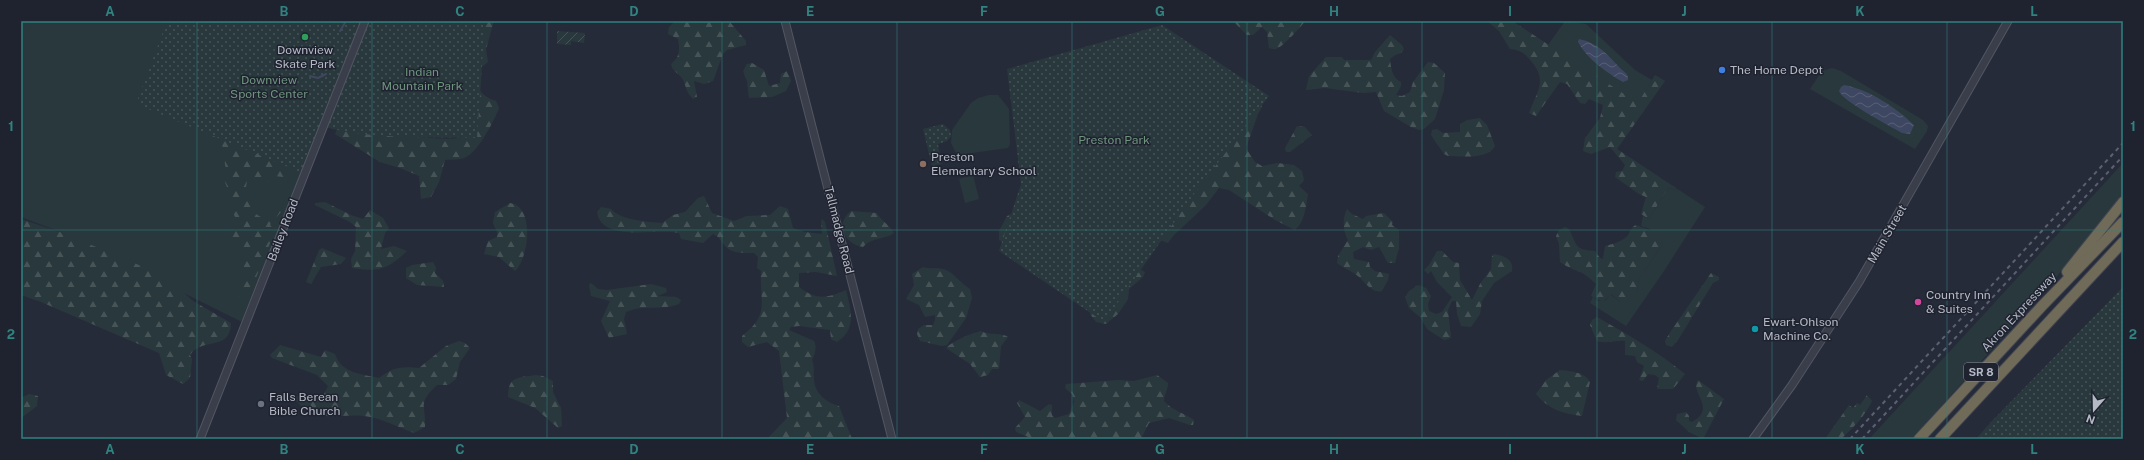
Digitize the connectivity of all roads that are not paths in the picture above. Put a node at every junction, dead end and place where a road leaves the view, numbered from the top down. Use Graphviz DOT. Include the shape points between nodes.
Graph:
graph roads {
  1 [pos="365,21"];
  2 [pos="785,21"];
  3 [pos="2008,21"];
  4 [pos="2123,202"];
  5 [pos="2123,222"];
  6 [pos="2123,242"];
  7 [pos="2123,251"];
  8 [pos="2042,306"];
  9 [pos="2054,314"];
  10 [pos="200,439"];
  11 [pos="892,439"];
  12 [pos="1753,439"];
  13 [pos="1920,439"];
  14 [pos="1940,439"];
  1 -- 10 [label="street, Bailey Road"];
  2 -- 11 [label="street, Tallmadge Road"];
  3 -- 12 [label="street, Main Street" via="1859,282 1804,368"];
  4 -- 8 [label="highway"];
  5 -- 8 [label="highway, Akron Expressway / SR 8"];
  6 -- 9 [label="highway, SR 8"];
  7 -- 9 [label="highway"];
  8 -- 13 [label="highway, Akron Expressway / SR 8"];
  9 -- 14 [label="highway, SR 8"];
}
